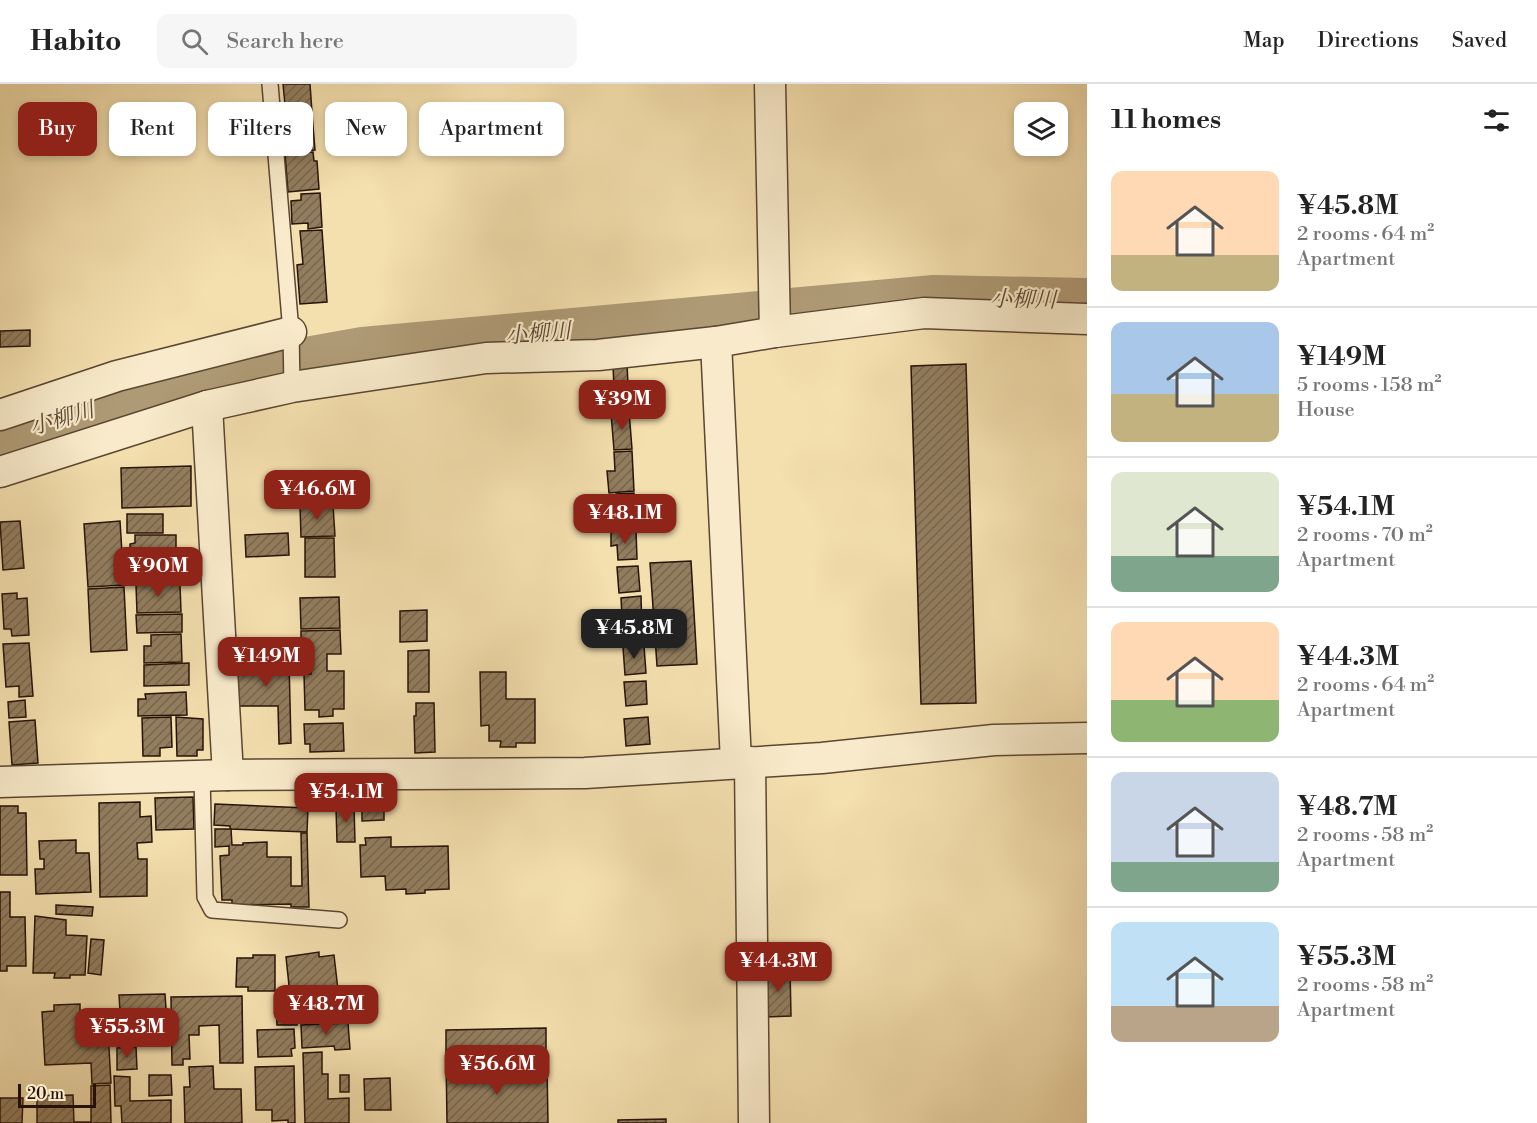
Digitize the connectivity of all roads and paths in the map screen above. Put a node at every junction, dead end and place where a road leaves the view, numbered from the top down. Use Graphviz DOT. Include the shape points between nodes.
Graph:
graph roads {
  1 [pos="270,84"];
  2 [pos="770,84"];
  3 [pos="1087,319"];
  4 [pos="291,332"];
  5 [pos="775,332"];
  6 [pos="716,342"];
  7 [pos="292,387"];
  8 [pos="207,406"];
  9 [pos="0,415"];
  10 [pos="0,472"];
  11 [pos="1087,738"];
  12 [pos="743,762"];
  13 [pos="215,776"];
  14 [pos="0,782"];
  15 [pos="339,920"];
  16 [pos="754,1123"];
  1 -- 4 [label="lane"];
  2 -- 5 [label="street"];
  3 -- 5 [label="street" via="924,313"];
  4 -- 7 [label="lane"];
  4 -- 9 [label="street" via="117,376"];
  5 -- 6 [label="street"];
  6 -- 7 [label="street" via="597,355 486,358"];
  6 -- 12 [label="street"];
  7 -- 8 [label="street"];
  8 -- 10 [label="street"];
  8 -- 13 [label="street"];
  11 -- 12 [label="street" via="994,740"];
  12 -- 13 [label="street" via="585,773"];
  12 -- 16 [label="street"];
  13 -- 14 [label="street"];
  13 -- 15 [label="lane" via="205,897 212,910"];
}
